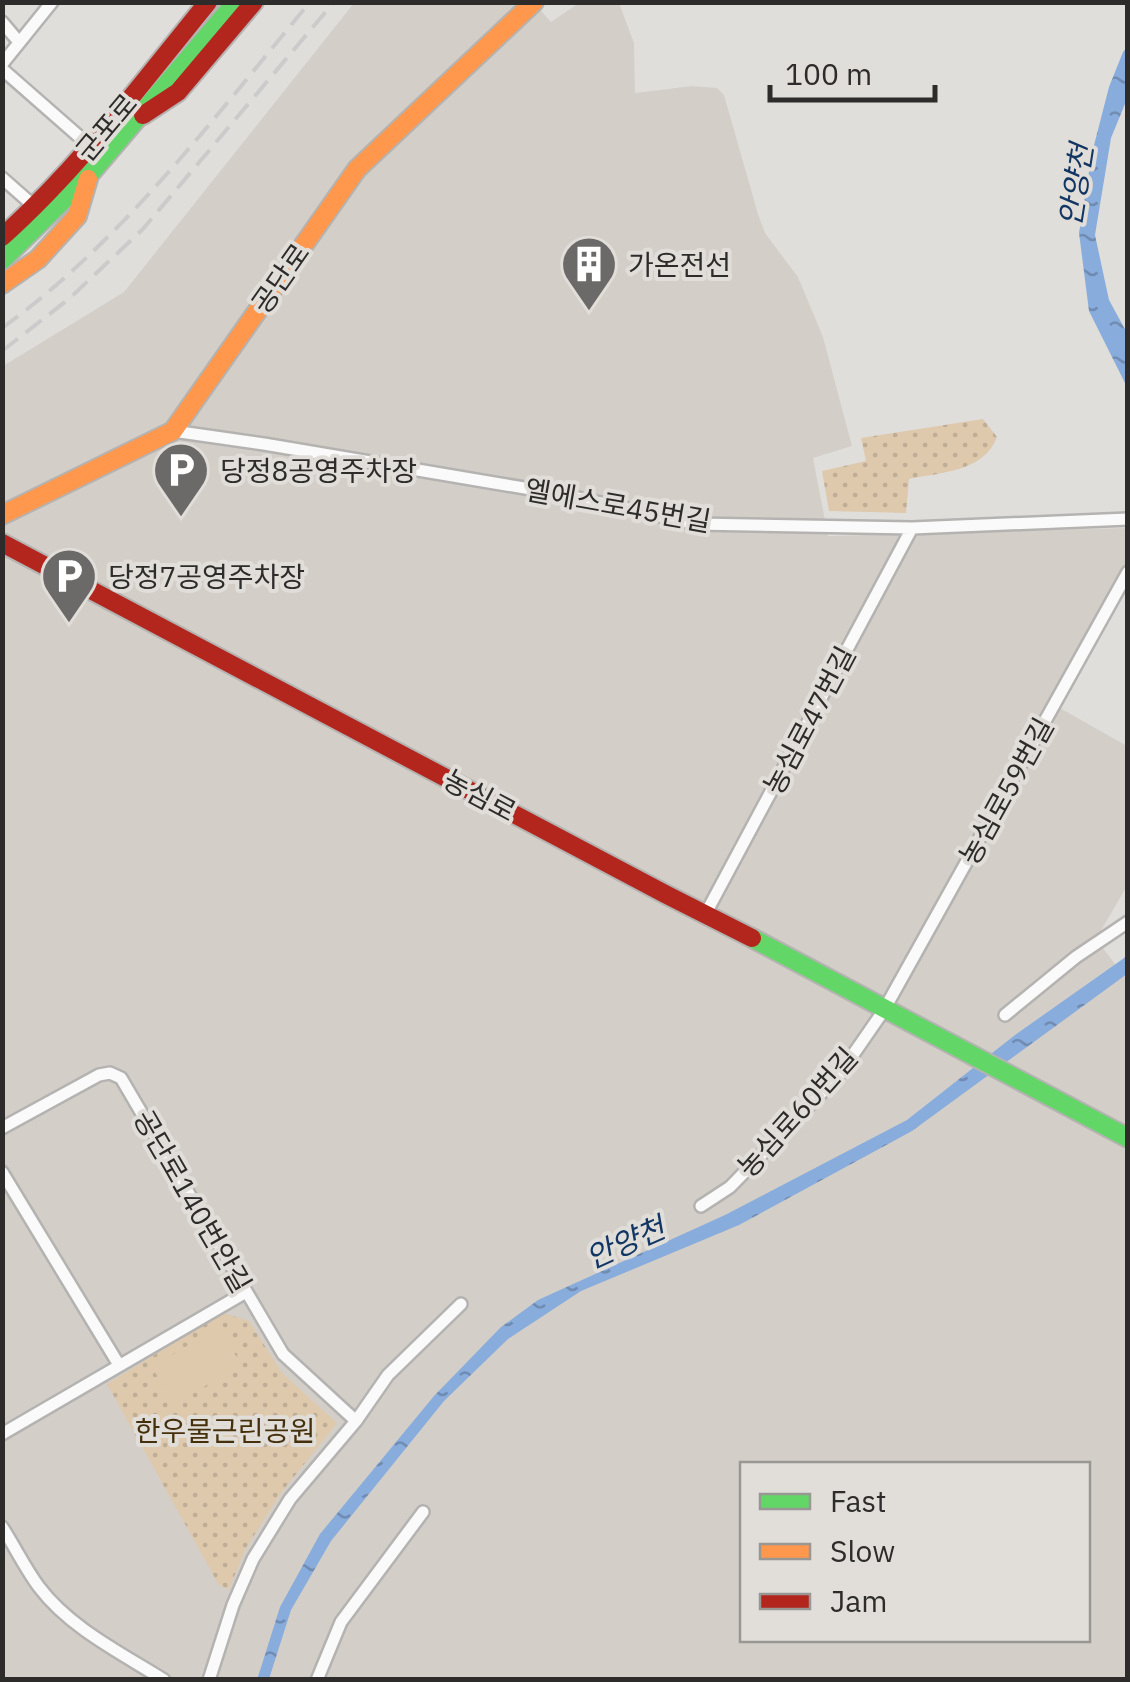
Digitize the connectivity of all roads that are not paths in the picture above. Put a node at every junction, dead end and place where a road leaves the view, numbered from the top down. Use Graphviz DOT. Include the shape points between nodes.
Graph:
graph roads {
  1 [pos="236,2"];
  2 [pos="254,2"];
  3 [pos="534,2"];
  4 [pos="50,3"];
  5 [pos="207,5"];
  6 [pos="2,22"];
  7 [pos="20,42"];
  8 [pos="2,67"];
  9 [pos="138,118"];
  10 [pos="91,147"];
  11 [pos="90,174"];
  12 [pos="2,178"];
  13 [pos="34,207"];
  14 [pos="2,237"];
  15 [pos="2,260"];
  16 [pos="2,284"];
  17 [pos="172,431"];
  18 [pos="2,514"];
  19 [pos="1128,519"];
  20 [pos="912,528"];
  21 [pos="2,543"];
  22 [pos="1128,572"];
  23 [pos="706,913"];
  24 [pos="1128,922"];
  25 [pos="884,1010"];
  26 [pos="1005,1015"];
  27 [pos="2,1128"];
  28 [pos="1128,1138"];
  29 [pos="2,1172"];
  30 [pos="702,1206"];
  31 [pos="246,1292"];
  32 [pos="462,1304"];
  33 [pos="119,1365"];
  34 [pos="356,1421"];
  35 [pos="2,1434"];
  36 [pos="423,1512"];
  37 [pos="2,1527"];
  38 [pos="164,1680"];
  39 [pos="209,1680"];
  40 [pos="318,1680"];
  1 -- 9 [label="street, 군포로"];
  2 -- 9 [label="street, 군포로" via="178,92"];
  3 -- 17 [label="street, 공단로" via="357,169"];
  4 -- 7 [label="street"];
  5 -- 10 [label="street, 군포로"];
  6 -- 7 [label="street"];
  7 -- 8 [label="street"];
  8 -- 10 [label="street"];
  9 -- 11 [label="street, 군포로"];
  10 -- 13 [label="street, 군포로"];
  11 -- 15 [label="street, 군포로"];
  11 -- 16 [label="street" via="77,216 38,259"];
  12 -- 13 [label="street"];
  13 -- 14 [label="street, 군포로"];
  17 -- 18 [label="street, 공단로"];
  17 -- 20 [label="street, 엘에스로45번길" via="560,494 696,524"];
  19 -- 20 [label="street, 엘에스로45번길"];
  20 -- 23 [label="street, 농심로47번길"];
  21 -- 23 [label="street, 농심로"];
  22 -- 25 [label="street, 농심로59번길"];
  23 -- 25 [label="street, 농심로"];
  24 -- 26 [label="street"];
  25 -- 28 [label="street, 농심로"];
  25 -- 30 [label="street, 농심로60번길" via="839,1075 730,1187"];
  27 -- 31 [label="street, 공단로140번안길" via="99,1075 122,1078"];
  29 -- 33 [label="street"];
  31 -- 33 [label="street"];
  31 -- 34 [label="street, 공단로140번안길" via="283,1354"];
  32 -- 34 [label="street" via="388,1375"];
  33 -- 35 [label="street"];
  34 -- 39 [label="street" via="290,1500 254,1559"];
  36 -- 40 [label="street" via="341,1622"];
  37 -- 38 [label="street" via="55,1604"];
}
